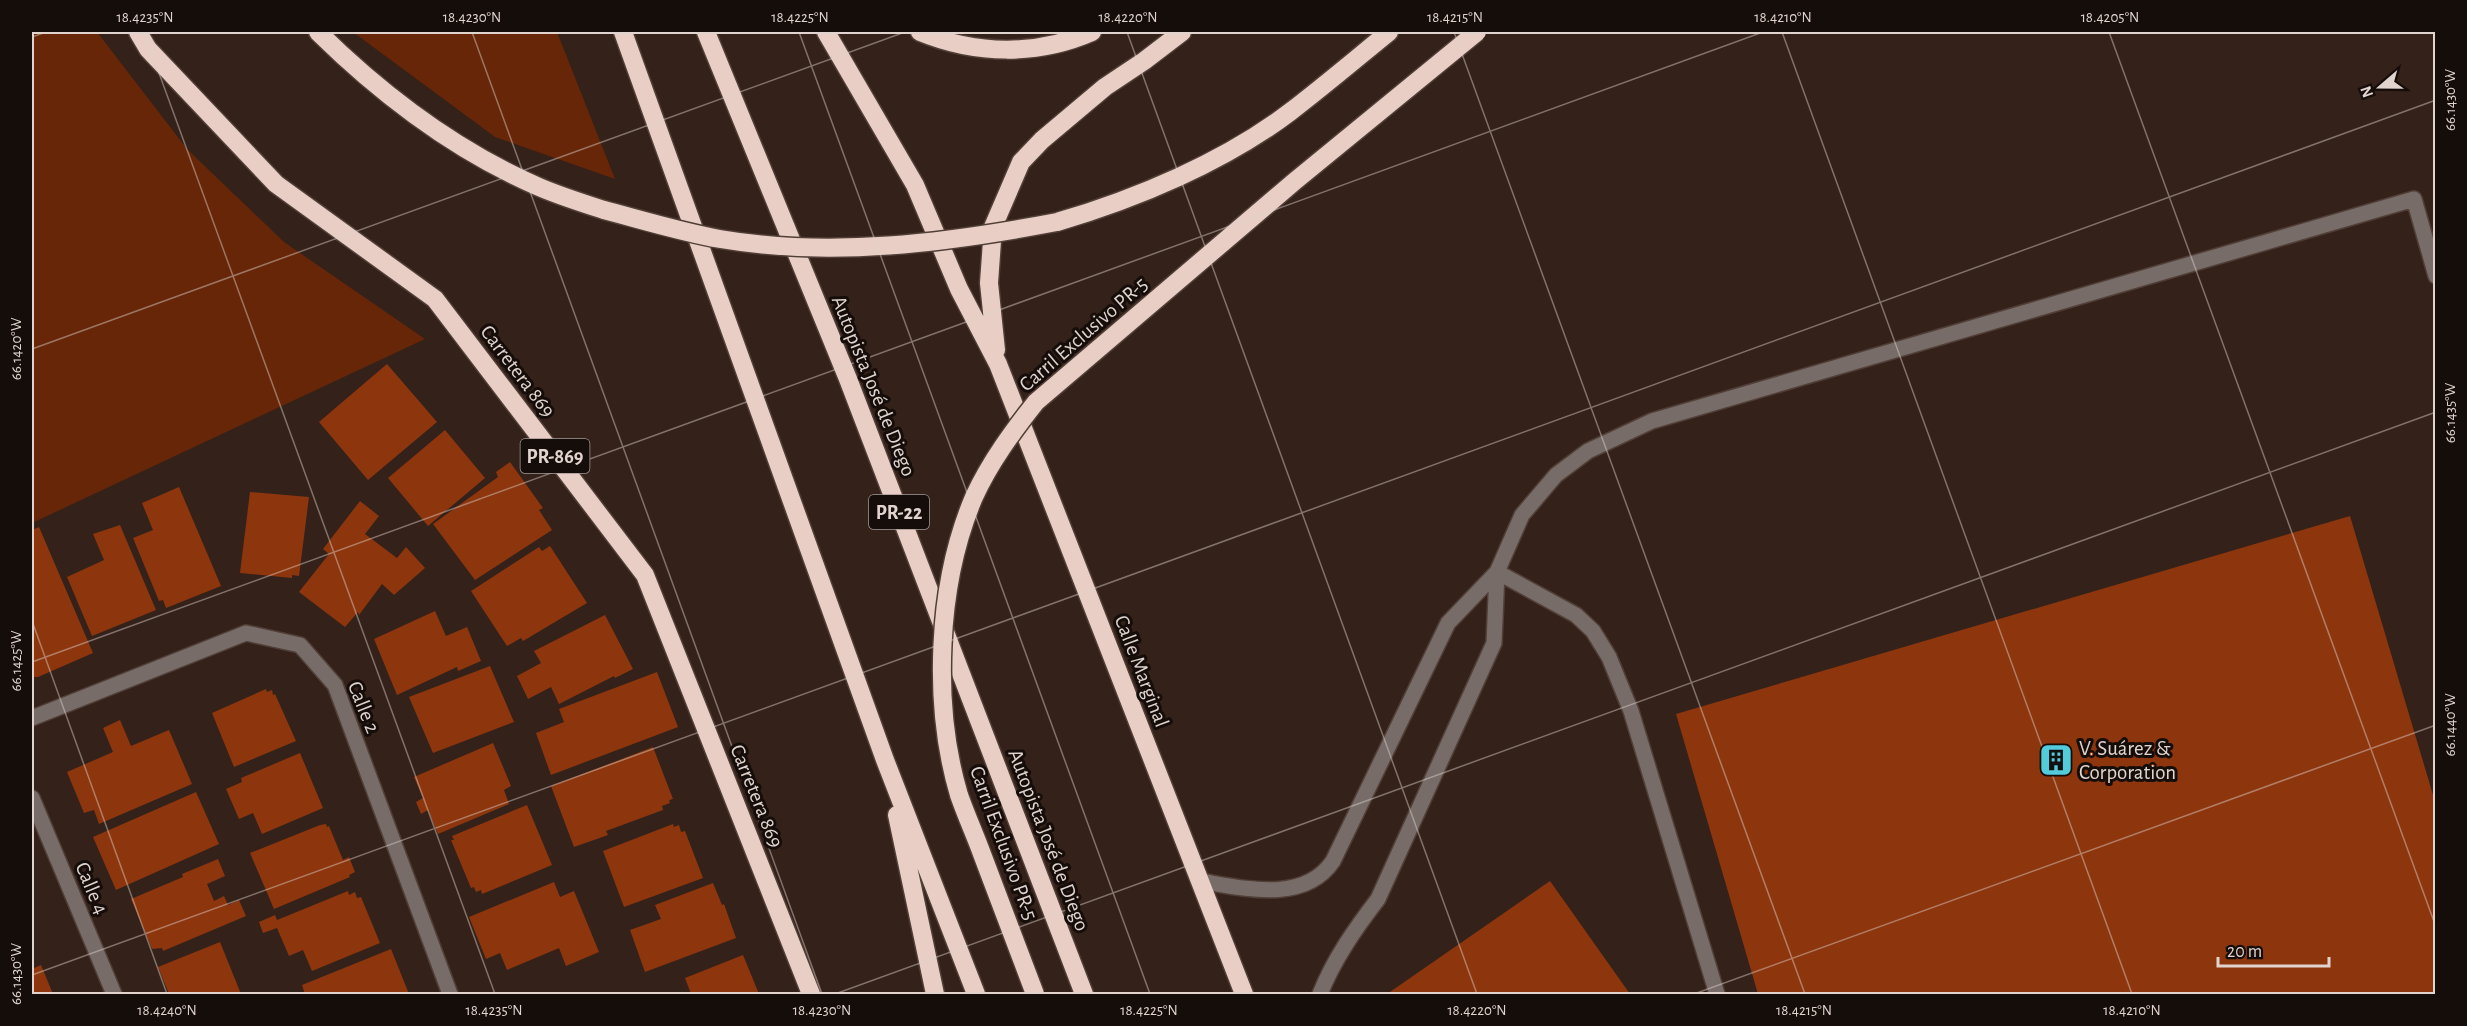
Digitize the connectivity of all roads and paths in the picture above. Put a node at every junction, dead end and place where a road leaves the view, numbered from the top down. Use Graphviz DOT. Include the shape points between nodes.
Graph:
graph roads {
  1 [pos="138,32"];
  2 [pos="318,32"];
  3 [pos="623,32"];
  4 [pos="706,32"];
  5 [pos="826,32"];
  6 [pos="920,32"];
  7 [pos="1092,32"];
  8 [pos="1182,32"];
  9 [pos="1389,32"];
  10 [pos="1477,32"];
  11 [pos="2436,276"];
  12 [pos="998,364"];
  13 [pos="1497,572"];
  14 [pos="32,718"];
  15 [pos="885,760"];
  16 [pos="32,798"];
  17 [pos="1200,881"];
  18 [pos="114,994"];
  19 [pos="450,994"];
  20 [pos="811,994"];
  21 [pos="935,994"];
  22 [pos="976,994"];
  23 [pos="1035,994"];
  24 [pos="1084,994"];
  25 [pos="1244,994"];
  26 [pos="1320,994"];
  27 [pos="1717,994"];
  1 -- 20 [label="highway, Carretera 869 / PR-869" via="148,49 276,184 435,299 645,575"];
  2 -- 9 [label="highway, bridge" via="379,88 453,140 538,187 604,210 722,239 846,248 943,241 1057,222 1140,195 1196,168 1290,113"];
  3 -- 15 [label="highway"];
  4 -- 24 [label="highway, Autopista José de Diego / PR-22" via="848,379"];
  5 -- 12 [label="highway" via="915,185 959,289"];
  6 -- 7 [label="highway" via="973,47 1028,50"];
  8 -- 12 [label="highway" via="1082,107 1021,162 993,227 989,283"];
  10 -- 23 [label="highway, Carril Exclusivo PR-5, bridge" via="1044,394 1006,440 975,495 954,552 947,591 942,672 944,724 960,795"];
  11 -- 13 [label="street" via="2414,199 1653,421 1588,451 1556,475 1522,515"];
  12 -- 17 [label="highway, Calle Marginal"];
  13 -- 17 [label="street" via="1448,623 1324,875 1281,890"];
  13 -- 26 [label="street" via="1494,643 1378,899 1331,967"];
  13 -- 27 [label="street" via="1576,615 1593,631 1610,657"];
  14 -- 19 [label="street, Calle 2" via="246,633 300,645 335,685"];
  15 -- 21 [label="highway"];
  15 -- 22 [label="highway"];
  16 -- 18 [label="street, Calle 4"];
  17 -- 25 [label="highway, Calle Marginal"];
}
